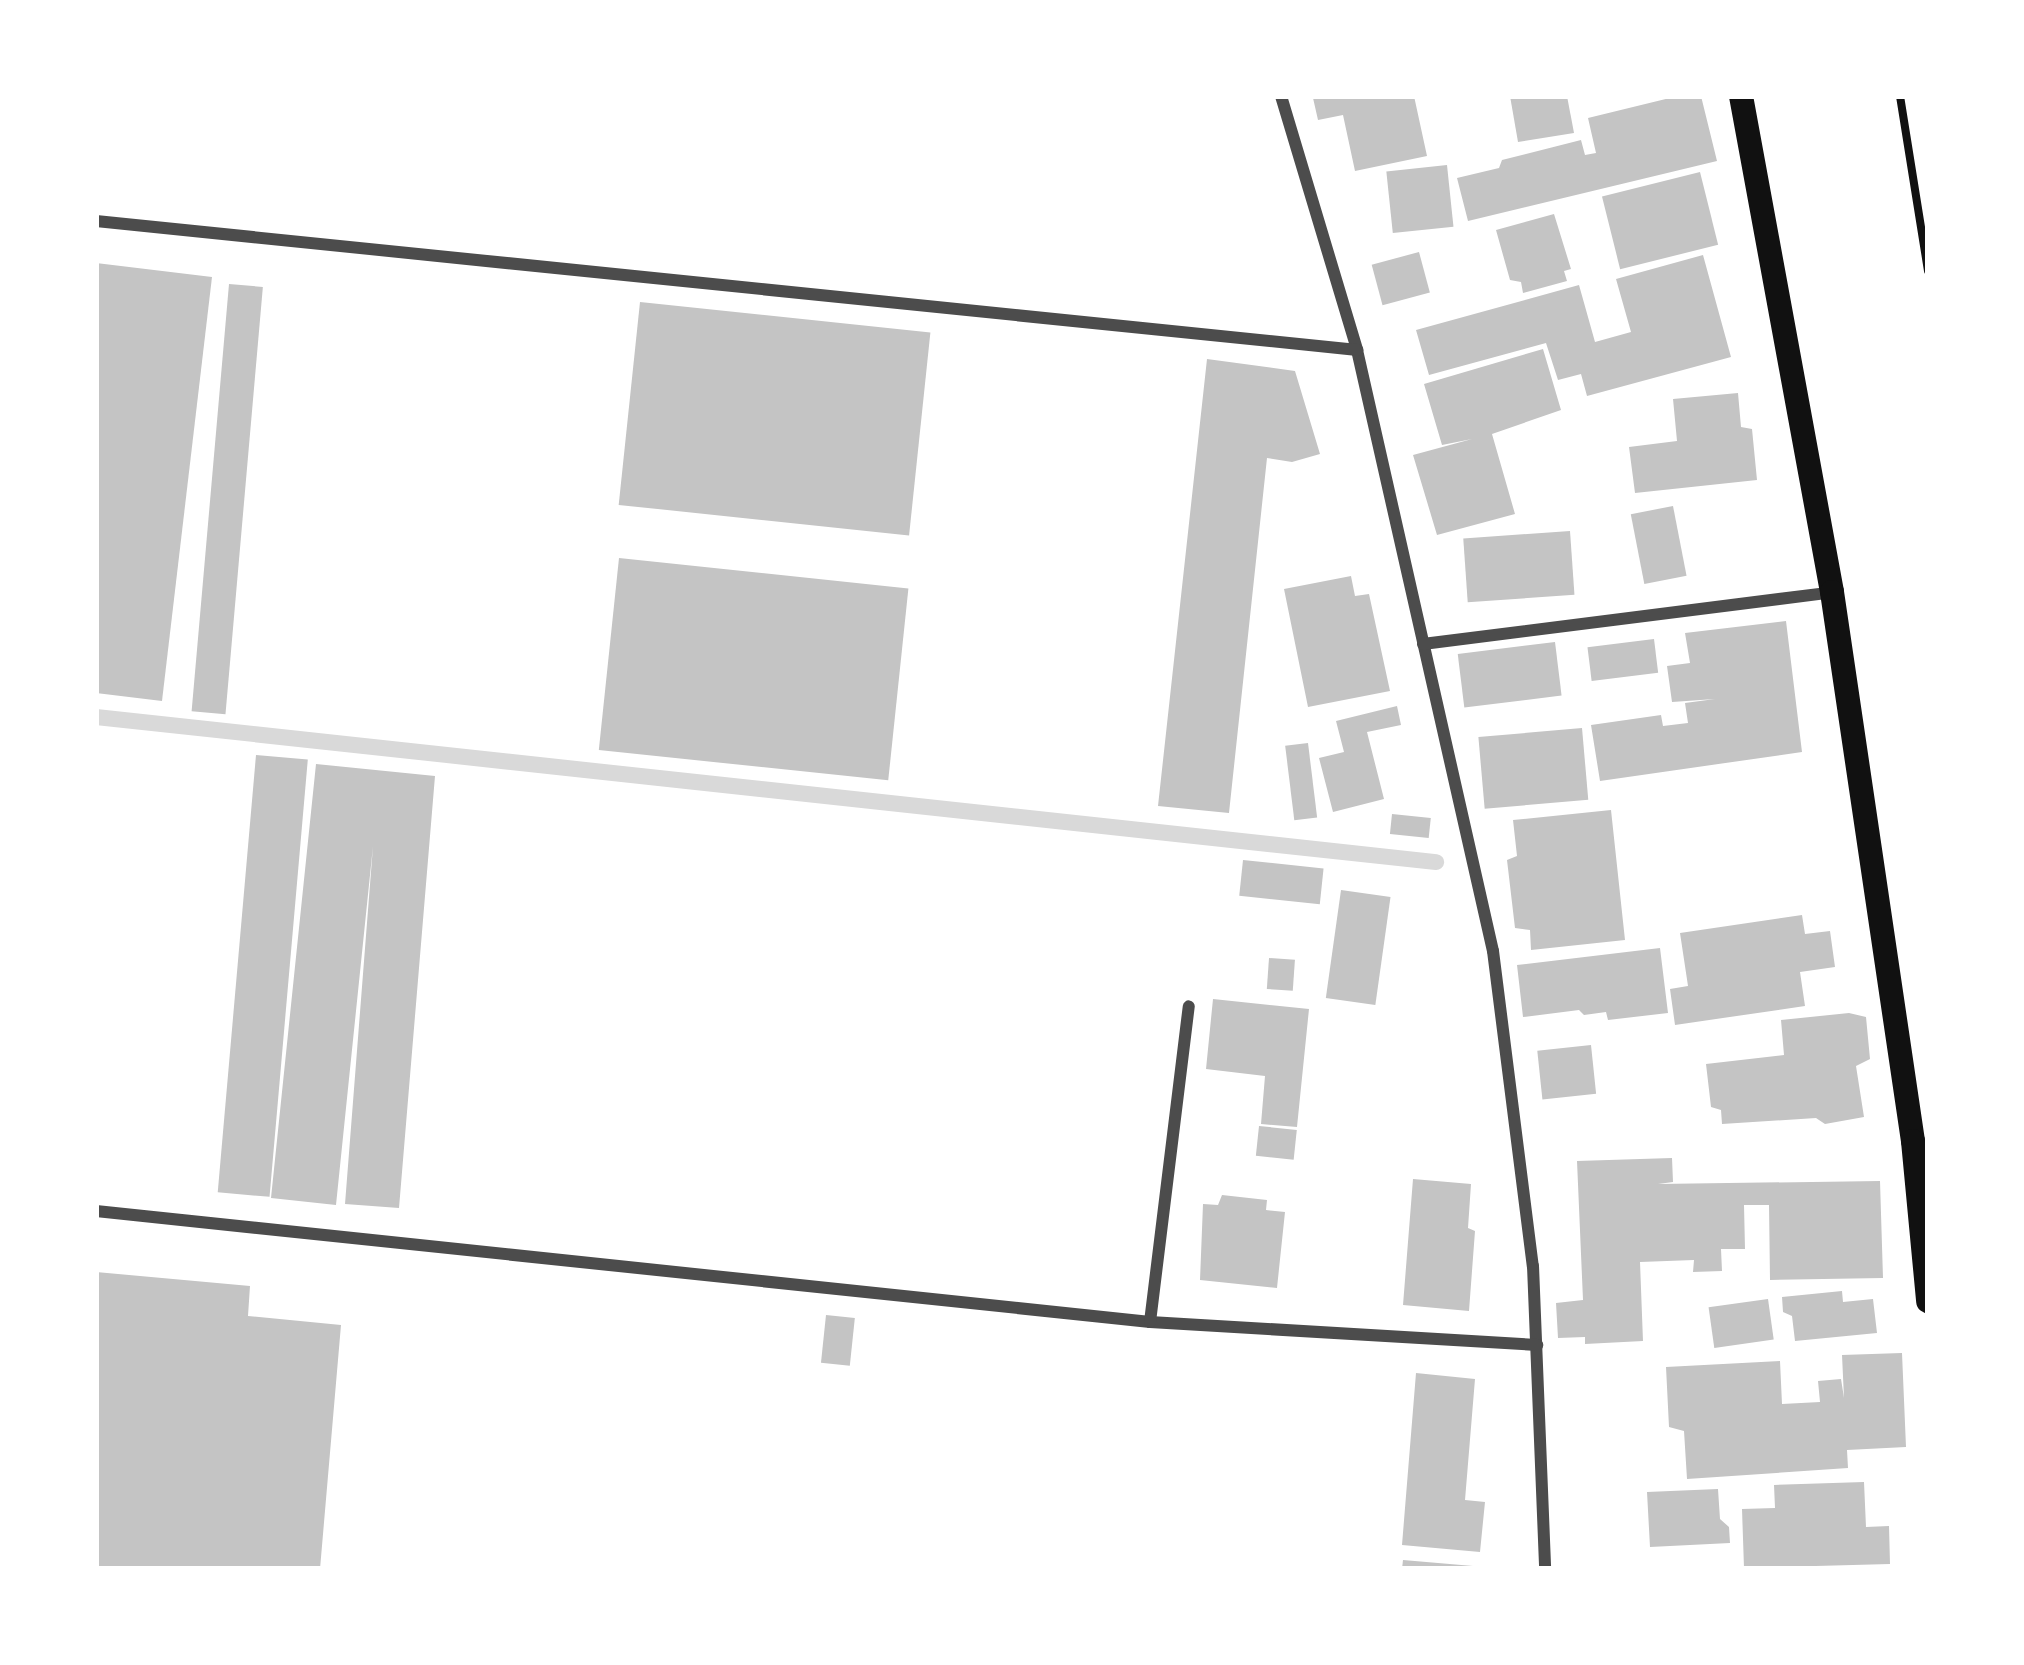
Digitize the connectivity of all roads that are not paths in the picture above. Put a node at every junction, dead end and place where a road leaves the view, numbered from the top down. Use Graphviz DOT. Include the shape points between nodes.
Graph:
graph roads {
  1 [pos="1281,96"];
  2 [pos="1741,96"];
  3 [pos="96,221"];
  4 [pos="1357,350"];
  5 [pos="1832,592"];
  6 [pos="1423,644"];
  7 [pos="1189,1006"];
  8 [pos="96,1211"];
  9 [pos="1928,1301"];
  10 [pos="1150,1322"];
  11 [pos="1537,1346"];
  12 [pos="1545,1569"];
  1 -- 4 [label="street"];
  2 -- 5 [label="main road"];
  3 -- 4 [label="street"];
  4 -- 6 [label="street"];
  5 -- 6 [label="street"];
  5 -- 9 [label="main road" via="1913,1141"];
  6 -- 11 [label="street" via="1493,951"];
  7 -- 10 [label="street"];
  8 -- 10 [label="street"];
  10 -- 11 [label="street"];
  11 -- 12 [label="street"];
}
